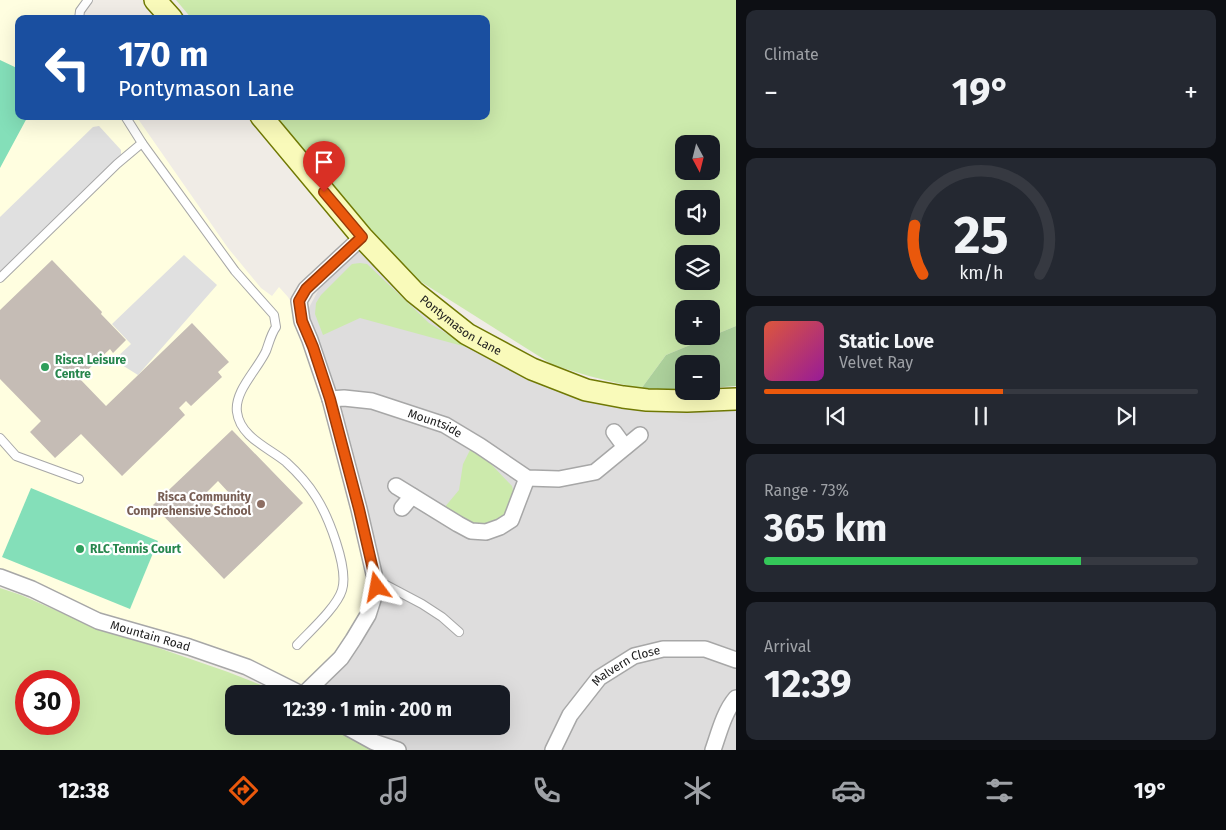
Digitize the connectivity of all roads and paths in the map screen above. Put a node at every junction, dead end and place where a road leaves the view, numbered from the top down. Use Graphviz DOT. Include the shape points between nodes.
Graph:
graph roads {
  1 [pos="88,0"];
  2 [pos="155,0"];
  3 [pos="80,15"];
  4 [pos="168,15"];
  5 [pos="128,120"];
  6 [pos="264,120"];
  7 [pos="142,143"];
  8 [pos="362,237"];
  9 [pos="0,278"];
  10 [pos="330,399"];
  11 [pos="736,399"];
  12 [pos="614,432"];
  13 [pos="640,435"];
  14 [pos="0,438"];
  15 [pos="625,447"];
  16 [pos="527,478"];
  17 [pos="79,479"];
  18 [pos="396,486"];
  19 [pos="412,496"];
  20 [pos="402,508"];
  21 [pos="0,577"];
  22 [pos="377,587"];
  23 [pos="459,632"];
  24 [pos="296,645"];
  25 [pos="736,660"];
  26 [pos="284,685"];
  27 [pos="312,685"];
  28 [pos="736,698"];
  29 [pos="361,735"];
  30 [pos="398,750"];
  31 [pos="553,750"];
  32 [pos="713,750"];
  1 -- 3 [label="lane"];
  2 -- 4 [label="street"];
  5 -- 7 [label="lane"];
  6 -- 8 [label="street, Pontymason Lane"];
  7 -- 9 [label="lane"];
  7 -- 24 [label="lane" via="235,271 274,315 276,327 265,353 247,380 237,412 249,435 286,462 316,497 335,541 344,579 337,601"];
  8 -- 10 [label="street" via="306,289 299,301 302,321"];
  8 -- 11 [label="street, Pontymason Lane" via="414,292 467,334 532,369 586,390 623,397 687,401"];
  10 -- 16 [label="street, Mountside" via="372,401 445,425"];
  10 -- 22 [label="street"];
  12 -- 15 [label="street"];
  13 -- 15 [label="street"];
  14 -- 17 [label="lane" via="16,456"];
  15 -- 16 [label="street" via="595,472 559,479"];
  16 -- 19 [label="street" via="511,520 486,532 471,531"];
  18 -- 19 [label="street"];
  19 -- 20 [label="street"];
  21 -- 26 [label="street, Mountain Road" via="98,621 189,647 247,667"];
  22 -- 23 [label="lane" via="386,585 422,604"];
  22 -- 27 [label="street, Mountain Road" via="368,614 345,652"];
  25 -- 31 [label="street, Malvern Close" via="705,649 663,649 634,656 599,678 570,715"];
  28 -- 32 [label="street"];
  29 -- 30 [label="street"];
}
